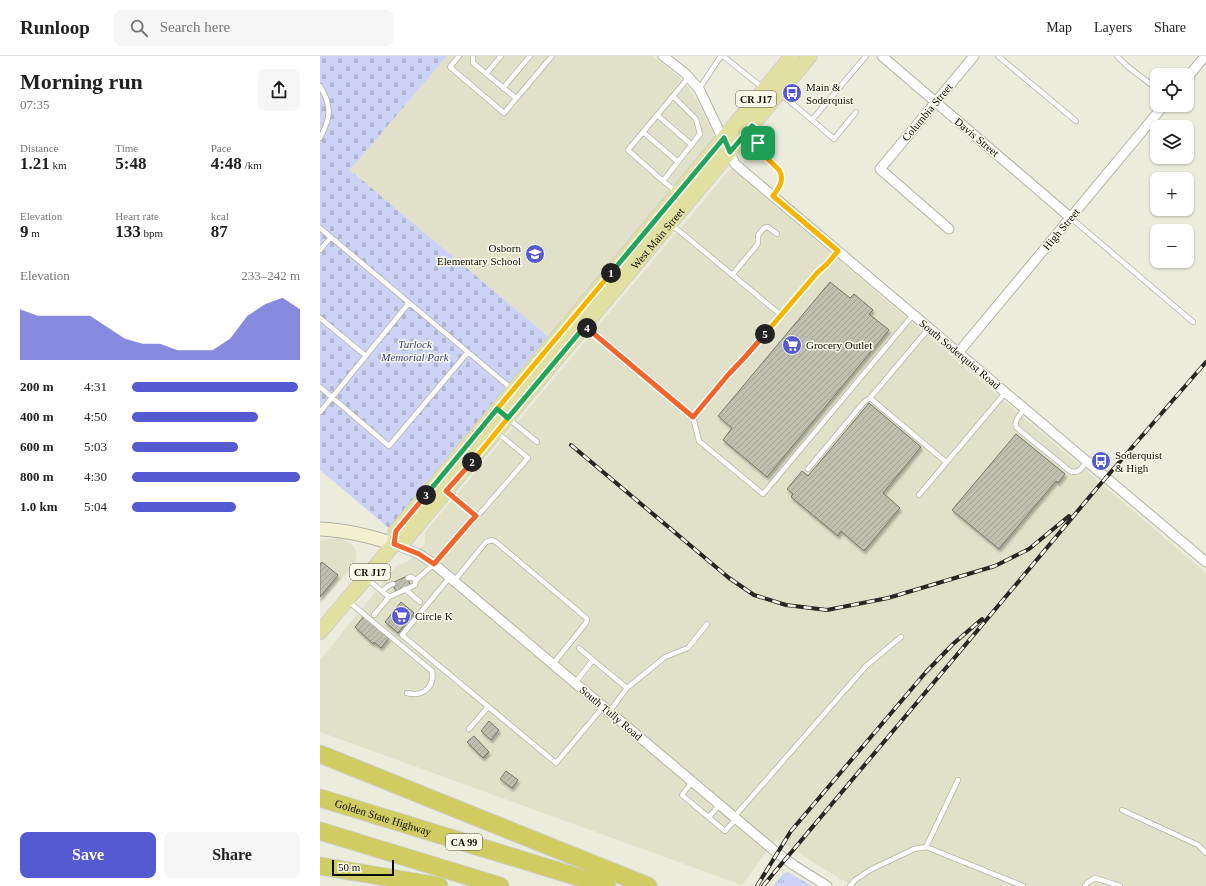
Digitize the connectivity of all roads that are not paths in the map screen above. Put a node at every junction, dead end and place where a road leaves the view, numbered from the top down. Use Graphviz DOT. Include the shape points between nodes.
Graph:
graph roads {
  1 [pos="459,56"];
  2 [pos="473,56"];
  3 [pos="501,56"];
  4 [pos="530,56"];
  5 [pos="552,56"];
  6 [pos="663,56"];
  7 [pos="722,56"];
  8 [pos="792,56"];
  9 [pos="810,56"];
  10 [pos="866,56"];
  11 [pos="882,56"];
  12 [pos="974,56"];
  13 [pos="998,56"];
  14 [pos="1117,56"];
  15 [pos="1205,56"];
  16 [pos="1194,69"];
  17 [pos="486,74"];
  18 [pos="689,77"];
  19 [pos="1150,84"];
  20 [pos="320,86"];
  21 [pos="503,88"];
  22 [pos="699,89"];
  23 [pos="764,89"];
  24 [pos="780,93"];
  25 [pos="673,96"];
  26 [pos="516,98"];
  27 [pos="936,102"];
  28 [pos="856,112"];
  29 [pos="1158,112"];
  30 [pos="657,115"];
  31 [pos="812,120"];
  32 [pos="1076,121"];
  33 [pos="752,126"];
  34 [pos="643,132"];
  35 [pos="320,138"];
  36 [pos="724,138"];
  37 [pos="692,144"];
  38 [pos="730,152"];
  39 [pos="678,162"];
  40 [pos="663,181"];
  41 [pos="678,193"];
  42 [pos="773,196"];
  43 [pos="1072,218"];
  44 [pos="671,224"];
  45 [pos="320,228"];
  46 [pos="949,230"];
  47 [pos="777,234"];
  48 [pos="331,238"];
  49 [pos="320,250"];
  50 [pos="838,251"];
  51 [pos="732,275"];
  52 [pos="409,303"];
  53 [pos="781,315"];
  54 [pos="913,315"];
  55 [pos="320,318"];
  56 [pos="1193,322"];
  57 [pos="585,326"];
  58 [pos="929,328"];
  59 [pos="468,352"];
  60 [pos="958,353"];
  61 [pos="366,356"];
  62 [pos="320,387"];
  63 [pos="513,390"];
  64 [pos="1005,393"];
  65 [pos="332,397"];
  66 [pos="870,398"];
  67 [pos="1024,409"];
  68 [pos="320,412"];
  69 [pos="502,414"];
  70 [pos="693,417"];
  71 [pos="496,432"];
  72 [pos="537,442"];
  73 [pos="1087,461"];
  74 [pos="946,462"];
  75 [pos="808,469"];
  76 [pos="446,491"];
  77 [pos="919,495"];
  78 [pos="476,516"];
  79 [pos="320,529"];
  80 [pos="394,544"];
  81 [pos="1206,562"];
  82 [pos="434,564"];
  83 [pos="366,578"];
  84 [pos="408,578"];
  85 [pos="452,579"];
  86 [pos="416,580"];
  87 [pos="393,584"];
  88 [pos="405,589"];
  89 [pos="383,591"];
  90 [pos="389,597"];
  91 [pos="347,600"];
  92 [pos="420,602"];
  93 [pos="374,615"];
  94 [pos="707,624"];
  95 [pos="320,632"];
  96 [pos="901,637"];
  97 [pos="579,648"];
  98 [pos="594,660"];
  99 [pos="553,664"];
  100 [pos="575,683"];
  101 [pos="627,688"];
  102 [pos="407,693"];
  103 [pos="488,706"];
  104 [pos="606,709"];
  105 [pos="469,729"];
  106 [pos="320,754"];
  107 [pos="958,780"];
  108 [pos="692,782"];
  109 [pos="320,798"];
  110 [pos="719,805"];
  111 [pos="1122,810"];
  112 [pos="709,817"];
  113 [pos="735,818"];
  114 [pos="320,831"];
  115 [pos="926,847"];
  116 [pos="1206,853"];
  117 [pos="320,866"];
  118 [pos="1105,884"];
  119 [pos="439,886"];
  120 [pos="500,886"];
  121 [pos="607,886"];
  122 [pos="648,886"];
  123 [pos="827,886"];
  124 [pos="850,886"];
  125 [pos="1023,886"];
  126 [pos="1086,886"];
  127 [pos="1120,886"];
  1 -- 26 [label="lane" via="450,67 504,113"];
  2 -- 17 [label="lane" via="473,63"];
  3 -- 17 [label="lane"];
  4 -- 21 [label="lane"];
  5 -- 26 [label="lane"];
  6 -- 18 [label="street, South Soderquist Road"];
  7 -- 22 [label="lane"];
  7 -- 23 [label="lane"];
  8 -- 23 [label="main road, West Main Street / CR J17"];
  9 -- 24 [label="main road, West Main Street / CR J17"];
  10 -- 31 [label="lane"];
  11 -- 27 [label="street, Davis Street"];
  12 -- 27 [label="street, Columbia Street"];
  13 -- 32 [label="lane"];
  14 -- 19 [label="lane"];
  15 -- 16 [label="street"];
  17 -- 21 [label="lane"];
  18 -- 22 [label="street, South Soderquist Road"];
  18 -- 25 [label="lane"];
  20 -- 35 [label="lane" via="329,105 329,116"];
  21 -- 26 [label="lane"];
  22 -- 36 [label="street, South Soderquist Road"];
  23 -- 36 [label="main road, West Main Street / CR J17"];
  24 -- 31 [label="lane"];
  24 -- 33 [label="main road, West Main Street / CR J17"];
  25 -- 30 [label="lane"];
  25 -- 37 [label="lane" via="696,119 700,134"];
  27 -- 43 [label="street, Davis Street"];
  27 -- 46 [label="street, Columbia Street" via="880,169"];
  28 -- 31 [label="lane" via="834,139"];
  29 -- 43 [label="street, High Street"];
  30 -- 34 [label="lane"];
  30 -- 37 [label="lane"];
  33 -- 38 [label="main road, West Main Street / CR J17"];
  33 -- 42 [label="lane" via="761,134 759,150 781,174 781,185"];
  34 -- 39 [label="lane"];
  34 -- 40 [label="lane" via="628,150"];
  36 -- 38 [label="street, South Soderquist Road"];
  36 -- 41 [label="main road, West Main Street / CR J17"];
  37 -- 39 [label="lane"];
  38 -- 42 [label="street, South Soderquist Road" via="735,164"];
  38 -- 44 [label="main road, West Main Street / CR J17"];
  39 -- 40 [label="lane"];
  40 -- 41 [label="lane"];
  41 -- 63 [label="main road, West Main Street / CR J17"];
  42 -- 50 [label="street, South Soderquist Road"];
  43 -- 56 [label="lane"];
  43 -- 60 [label="street, High Street"];
  44 -- 51 [label="lane"];
  44 -- 57 [label="main road, West Main Street / CR J17"];
  45 -- 48 [label="lane"];
  47 -- 51 [label="lane" via="768,227 763,229 758,235 757,245"];
  48 -- 49 [label="lane"];
  48 -- 52 [label="lane"];
  50 -- 53 [label="lane"];
  50 -- 54 [label="street, South Soderquist Road"];
  51 -- 53 [label="lane"];
  52 -- 59 [label="lane"];
  52 -- 61 [label="lane"];
  53 -- 70 [label="lane"];
  54 -- 58 [label="street, South Soderquist Road"];
  54 -- 70 [label="lane" via="763,494 699,441"];
  55 -- 61 [label="lane"];
  57 -- 69 [label="main road, West Main Street / CR J17"];
  57 -- 70 [label="lane"];
  58 -- 60 [label="street, South Soderquist Road"];
  58 -- 66 [label="lane"];
  59 -- 63 [label="lane"];
  59 -- 65 [label="lane" via="389,446"];
  60 -- 64 [label="street, South Soderquist Road"];
  61 -- 65 [label="lane"];
  62 -- 65 [label="lane"];
  63 -- 69 [label="main road, West Main Street / CR J17"];
  64 -- 67 [label="street, South Soderquist Road"];
  64 -- 74 [label="lane"];
  65 -- 68 [label="lane"];
  66 -- 74 [label="lane"];
  66 -- 75 [label="lane"];
  67 -- 73 [label="street, South Soderquist Road"];
  67 -- 73 [label="lane" via="1016,419 1016,427 1070,471 1078,472"];
  69 -- 71 [label="main road, West Main Street / CR J17"];
  69 -- 72 [label="lane"];
  69 -- 80 [label="main road, West Main Street / CR J17" via="396,531"];
  71 -- 76 [label="main road, West Main Street / CR J17"];
  71 -- 78 [label="lane" via="528,458"];
  73 -- 81 [label="street, South Soderquist Road"];
  74 -- 77 [label="lane"];
  76 -- 78 [label="lane"];
  76 -- 80 [label="main road, West Main Street / CR J17" via="406,539"];
  78 -- 82 [label="lane"];
  79 -- 80 [label="street" via="348,532"];
  80 -- 82 [label="street, South Tully Road" via="419,554"];
  80 -- 83 [label="main road, West Main Street / CR J17"];
  82 -- 85 [label="street, South Tully Road"];
  82 -- 86 [label="lane"];
  83 -- 89 [label="lane"];
  83 -- 91 [label="main road, West Main Street / CR J17"];
  84 -- 86 [label="lane"];
  85 -- 99 [label="street, South Tully Road"];
  85 -- 99 [label="lane" via="486,542 492,540 584,616 586,624"];
  85 -- 103 [label="lane" via="402,635"];
  86 -- 88 [label="lane" via="415,585"];
  87 -- 89 [label="lane"];
  88 -- 90 [label="lane"];
  88 -- 92 [label="lane"];
  89 -- 90 [label="lane"];
  90 -- 93 [label="lane"];
  91 -- 95 [label="main road, West Main Street / CR J17"];
  91 -- 102 [label="lane" via="432,671 431,684 423,693"];
  94 -- 101 [label="lane" via="688,648 665,657"];
  96 -- 113 [label="lane" via="866,666"];
  97 -- 98 [label="lane"];
  98 -- 100 [label="lane"];
  98 -- 101 [label="lane"];
  99 -- 100 [label="street, South Tully Road"];
  100 -- 104 [label="street, South Tully Road"];
  101 -- 104 [label="lane"];
  103 -- 104 [label="lane" via="556,763"];
  103 -- 105 [label="lane"];
  104 -- 108 [label="street, South Tully Road"];
  106 -- 122 [label="highway"];
  107 -- 115 [label="lane"];
  108 -- 110 [label="street, South Tully Road"];
  108 -- 112 [label="lane" via="682,795"];
  109 -- 121 [label="highway, Golden State Highway / CA 99"];
  110 -- 112 [label="lane"];
  110 -- 113 [label="street, South Tully Road"];
  111 -- 116 [label="lane" via="1198,844"];
  112 -- 113 [label="lane" via="725,831"];
  113 -- 123 [label="street, South Tully Road" via="795,866"];
  114 -- 120 [label="highway"];
  115 -- 124 [label="lane" via="914,849 870,870"];
  115 -- 125 [label="lane"];
  117 -- 119 [label="highway"];
  118 -- 126 [label="lane" via="1095,878"];
  118 -- 127 [label="lane"];
}
